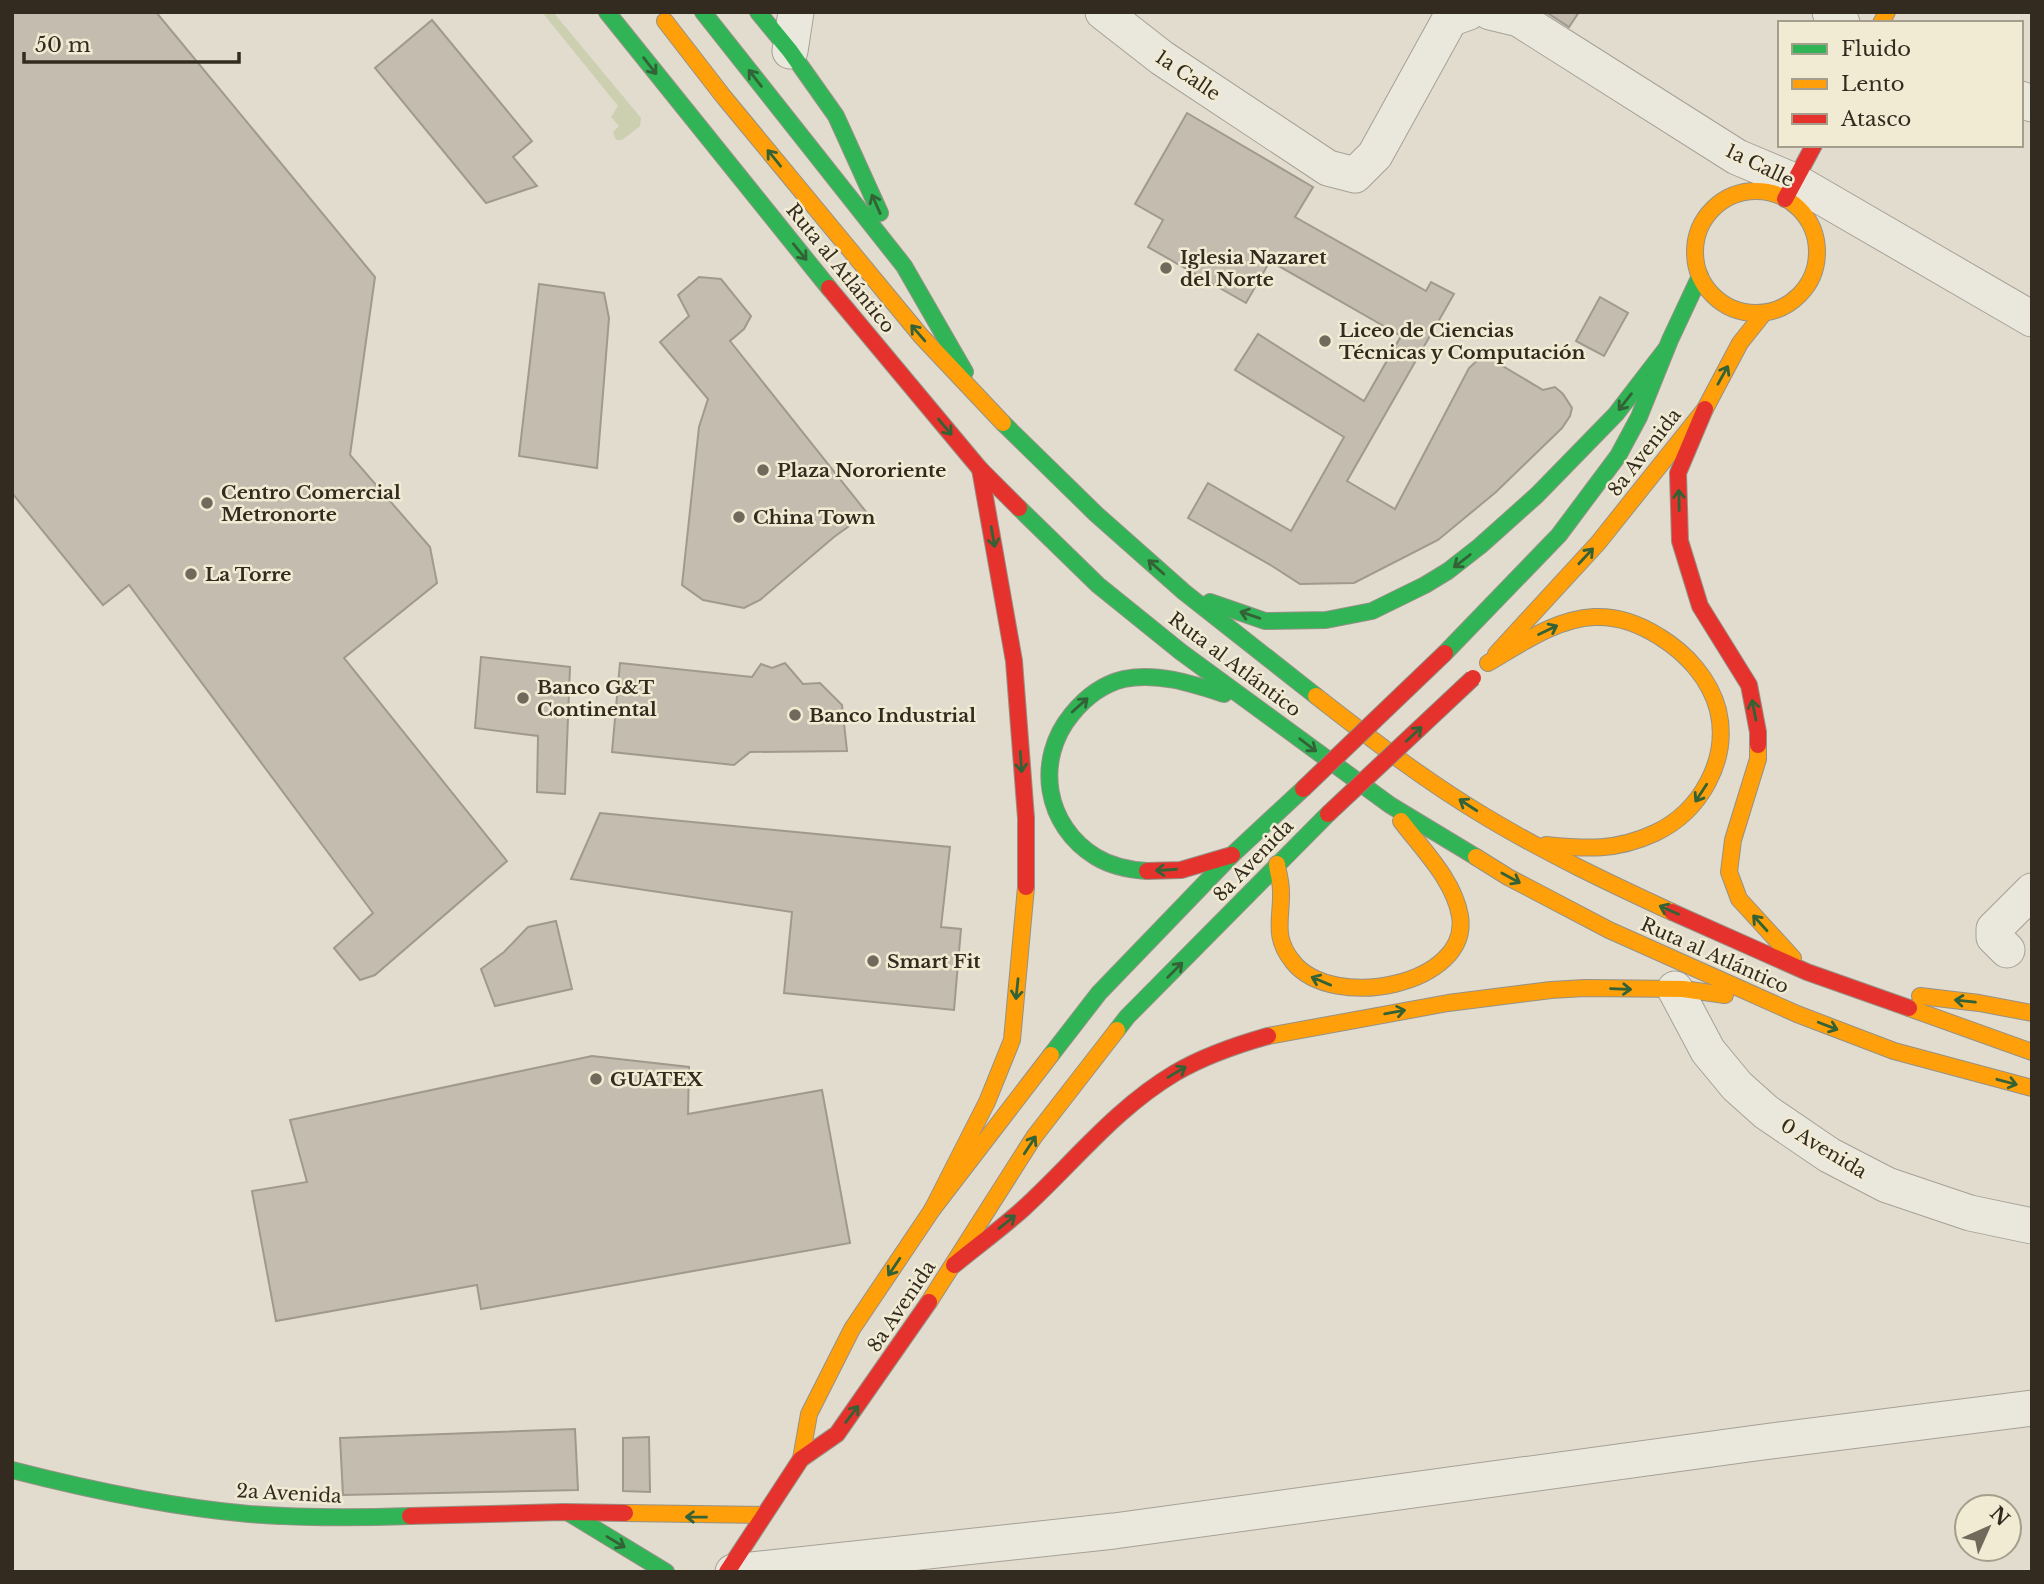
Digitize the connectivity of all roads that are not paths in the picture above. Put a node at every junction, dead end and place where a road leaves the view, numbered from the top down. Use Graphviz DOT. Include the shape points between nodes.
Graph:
graph roads {
  1 [pos="607,12"];
  2 [pos="703,12"];
  3 [pos="758,12"];
  4 [pos="796,12"];
  5 [pos="1103,12"];
  6 [pos="1469,12"];
  7 [pos="1490,12"];
  8 [pos="665,21"];
  9 [pos="790,51"];
  10 [pos="1813,147"];
  11 [pos="1790,190"];
  12 [pos="904,266"];
  13 [pos="1700,276"];
  14 [pos="1764,313"];
  15 [pos="2032,319"];
  16 [pos="1667,349"];
  17 [pos="981,401"];
  18 [pos="1705,409"];
  19 [pos="980,470"];
  20 [pos="1184,593"];
  21 [pos="1488,663"];
  22 [pos="1253,704"];
  23 [pos="1390,805"];
  24 [pos="1533,843"];
  25 [pos="1232,855"];
  26 [pos="1277,864"];
  27 [pos="2032,891"];
  28 [pos="2007,950"];
  29 [pos="1807,972"];
  30 [pos="1675,989"];
  31 [pos="1852,989"];
  32 [pos="2032,1013"];
  33 [pos="1797,1014"];
  34 [pos="1894,1051"];
  35 [pos="2032,1052"];
  36 [pos="1951,1082"];
  37 [pos="2032,1088"];
  38 [pos="932,1210"];
  39 [pos="2032,1226"];
  40 [pos="954,1265"];
  41 [pos="2032,1408"];
  42 [pos="801,1459"];
  43 [pos="12,1470"];
  44 [pos="567,1511"];
  45 [pos="764,1515"];
  46 [pos="666,1572"];
  47 [pos="727,1572"];
  48 [pos="733,1572"];
  1 -- 19 [label="main road, Ruta al Atlántico, one-way"];
  12 -- 2 [label="main road, Ruta al Atlántico, one-way"];
  3 -- 9 [label="main road"];
  4 -- 9 [label="street"];
  5 -- 6 [label="street, 1a Calle" via="1162,58 1328,168 1355,175 1375,155 1450,19"];
  7 -- 11 [label="street, 1a Calle" via="1520,19"];
  17 -- 8 [label="main road, Ruta al Atlántico, one-way" via="912,326"];
  12 -- 9 [label="main road, one-way" via="836,116"];
  10 -- 11 [label="main road"];
  11 -- 13 [label="main road" via="1748,191 1715,207 1696,239"];
  11 -- 14 [label="main road" via="1811,226 1816,264 1798,296"];
  11 -- 15 [label="street, 1a Calle"];
  12 -- 17 [label="main road, Ruta al Atlántico"];
  13 -- 14 [label="main road" via="1710,292 1726,304 1744,312"];
  13 -- 16 [label="main road, 8a Avenida"];
  18 -- 14 [label="main road, 8a Avenida, one-way" via="1740,343"];
  16 -- 20 [label="main road, one-way" via="1616,414 1537,495 1448,571 1395,601 1372,611 1326,620 1265,621"];
  16 -- 25 [label="main road, 8a Avenida, bridge" via="1651,393 1619,454 1581,510 1445,653"];
  20 -- 17 [label="main road, Ruta al Atlántico, one-way"];
  21 -- 18 [label="main road, 8a Avenida, one-way" via="1598,543"];
  29 -- 18 [label="main road, one-way" via="1739,898 1729,872 1733,840 1758,759 1758,732 1749,685 1700,606 1680,541 1678,473"];
  19 -- 22 [label="main road, Ruta al Atlántico" via="1098,585"];
  19 -- 38 [label="main road, one-way" via="1014,662 1026,818 1026,898 1012,1040 987,1102"];
  24 -- 20 [label="main road, Ruta al Atlántico, one-way" via="1425,778"];
  21 -- 24 [label="main road, one-way" via="1554,626 1593,617 1623,619 1658,634 1690,659 1718,711 1718,757 1703,793 1686,813 1637,841 1595,849"];
  26 -- 21 [label="main road, 8a Avenida, one-way, bridge"];
  22 -- 23 [label="main road, Ruta al Atlántico, one-way"];
  25 -- 22 [label="main road, one-way" via="1166,872 1133,869 1098,858 1076,842 1058,819 1048,792 1048,761 1069,715 1097,690 1124,679 1188,683"];
  23 -- 26 [label="main road, one-way" via="1450,887 1460,912 1456,948 1427,971 1380,989 1345,989 1317,981 1296,965 1281,943 1276,920 1282,895"];
  23 -- 33 [label="main road, Ruta al Atlántico, one-way" via="1508,877 1609,930"];
  29 -- 24 [label="main road, Ruta al Atlántico, one-way" via="1601,880"];
  25 -- 38 [label="main road, 8a Avenida" via="1099,993"];
  40 -- 26 [label="main road, 8a Avenida, one-way" via="1034,1137 1127,1017"];
  27 -- 28 [label="street" via="1994,929 1994,937"];
  29 -- 31 [label="main road, Ruta al Atlántico"];
  30 -- 33 [label="main road" via="1712,991"];
  30 -- 39 [label="street, 0 Avenida" via="1709,1051 1737,1086 1829,1155 1887,1185 1970,1213"];
  40 -- 30 [label="main road, one-way" via="1024,1207 1137,1098 1220,1050 1291,1029 1535,991"];
  32 -- 31 [label="main road, one-way"];
  31 -- 35 [label="main road, Ruta al Atlántico"];
  33 -- 34 [label="main road, Ruta al Atlántico, one-way"];
  34 -- 36 [label="main road"];
  34 -- 37 [label="main road, Ruta al Atlántico, one-way"];
  38 -- 42 [label="main road, 8a Avenida, one-way" via="852,1329 809,1413"];
  42 -- 40 [label="main road, 8a Avenida, one-way" via="836,1434"];
  41 -- 48 [label="street" via="1114,1531"];
  42 -- 45 [label="main road, 8a Avenida"];
  43 -- 44 [label="main road, 2a Avenida" via="180,1505 281,1516"];
  45 -- 44 [label="main road, 2a Avenida, one-way"];
  44 -- 46 [label="main road, one-way"];
  45 -- 47 [label="main road, 8a Avenida"];
}
